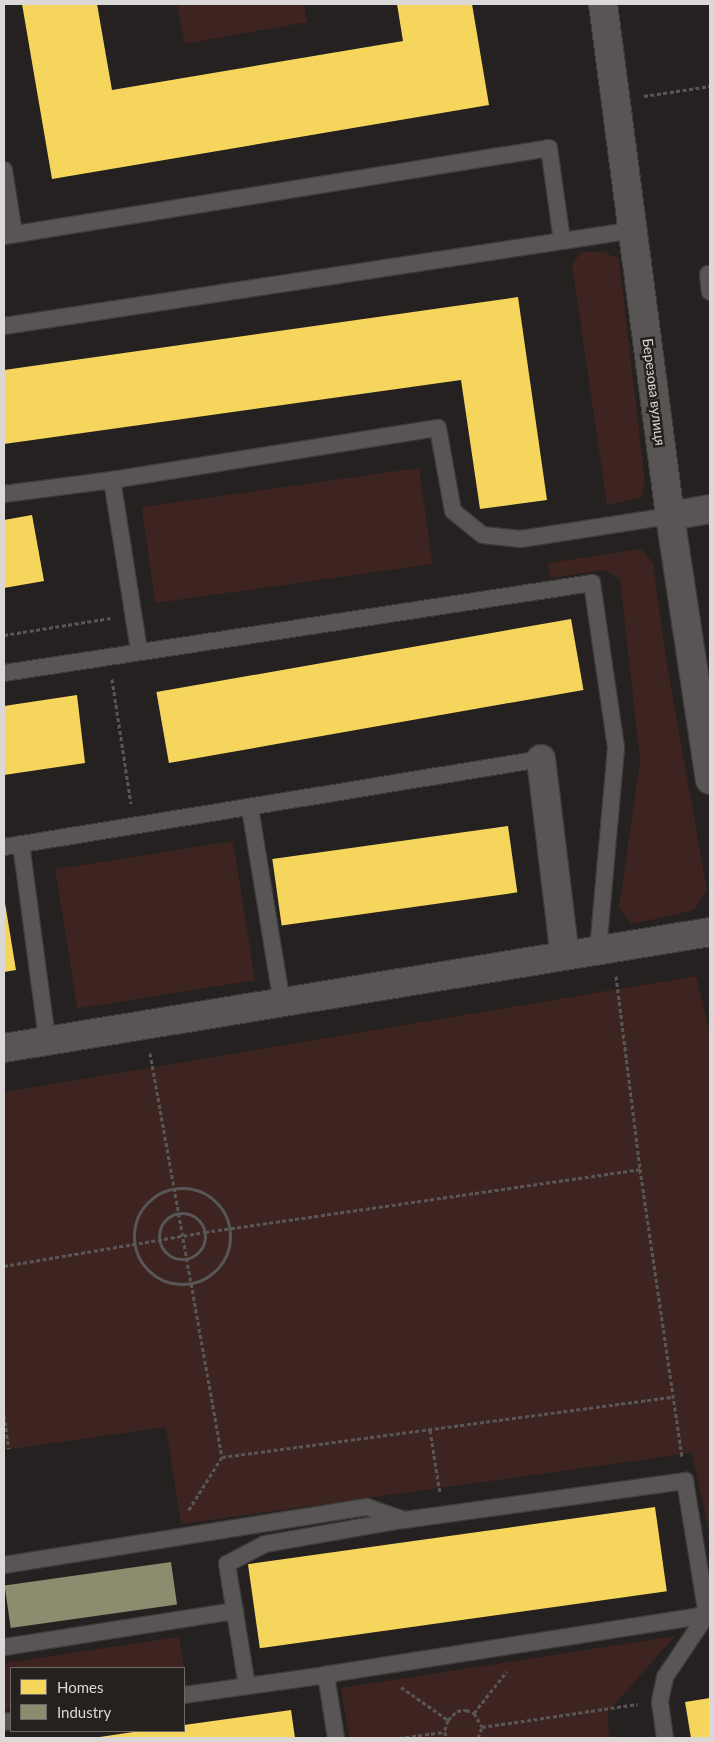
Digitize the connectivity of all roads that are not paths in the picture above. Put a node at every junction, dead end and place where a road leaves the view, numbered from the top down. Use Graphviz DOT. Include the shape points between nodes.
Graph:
graph roads {
  1 [pos="603,4"];
  2 [pos="4,170"];
  3 [pos="634,230"];
  4 [pos="9,235"];
  5 [pos="562,241"];
  6 [pos="708,274"];
  7 [pos="710,292"];
  8 [pos="4,326"];
  9 [pos="112,480"];
  10 [pos="4,494"];
  11 [pos="710,509"];
  12 [pos="670,516"];
  13 [pos="139,651"];
  14 [pos="4,674"];
  15 [pos="541,759"];
  16 [pos="710,780"];
  17 [pos="250,808"];
  18 [pos="21,844"];
  19 [pos="4,847"];
  20 [pos="710,932"];
  21 [pos="605,950"];
  22 [pos="565,956"];
  23 [pos="282,1003"];
  24 [pos="47,1040"];
  25 [pos="4,1048"];
  26 [pos="404,1520"];
  27 [pos="4,1565"];
  28 [pos="235,1611"];
  29 [pos="708,1612"];
  30 [pos="4,1647"];
  31 [pos="326,1674"];
  32 [pos="247,1686"];
  33 [pos="185,1695"];
  34 [pos="336,1738"];
  35 [pos="665,1738"];
  1 -- 3 [label="street, Березова вулиця"];
  2 -- 4 [label="lane"];
  3 -- 5 [label="lane"];
  3 -- 12 [label="street, Березова вулиця"];
  4 -- 5 [label="lane" via="549,148"];
  5 -- 8 [label="lane"];
  6 -- 7 [label="lane"];
  9 -- 10 [label="lane"];
  9 -- 12 [label="lane" via="438,428 453,511 483,535 521,539"];
  9 -- 13 [label="lane"];
  11 -- 12 [label="street"];
  12 -- 16 [label="street, Березова вулиця"];
  13 -- 14 [label="lane"];
  13 -- 21 [label="lane" via="592,583 616,748"];
  15 -- 17 [label="lane"];
  15 -- 22 [label="street"];
  17 -- 18 [label="lane"];
  17 -- 23 [label="lane"];
  18 -- 19 [label="lane"];
  18 -- 24 [label="lane"];
  20 -- 21 [label="street"];
  21 -- 22 [label="street"];
  22 -- 23 [label="street"];
  23 -- 24 [label="street"];
  24 -- 25 [label="street"];
  26 -- 27 [label="lane" via="367,1507"];
  26 -- 28 [label="lane" via="265,1544 227,1564"];
  26 -- 29 [label="lane" via="685,1481"];
  28 -- 30 [label="lane"];
  28 -- 32 [label="lane"];
  29 -- 31 [label="lane"];
  29 -- 35 [label="lane" via="664,1677 660,1701"];
  31 -- 32 [label="lane"];
  31 -- 34 [label="lane"];
  32 -- 33 [label="lane"];
}
